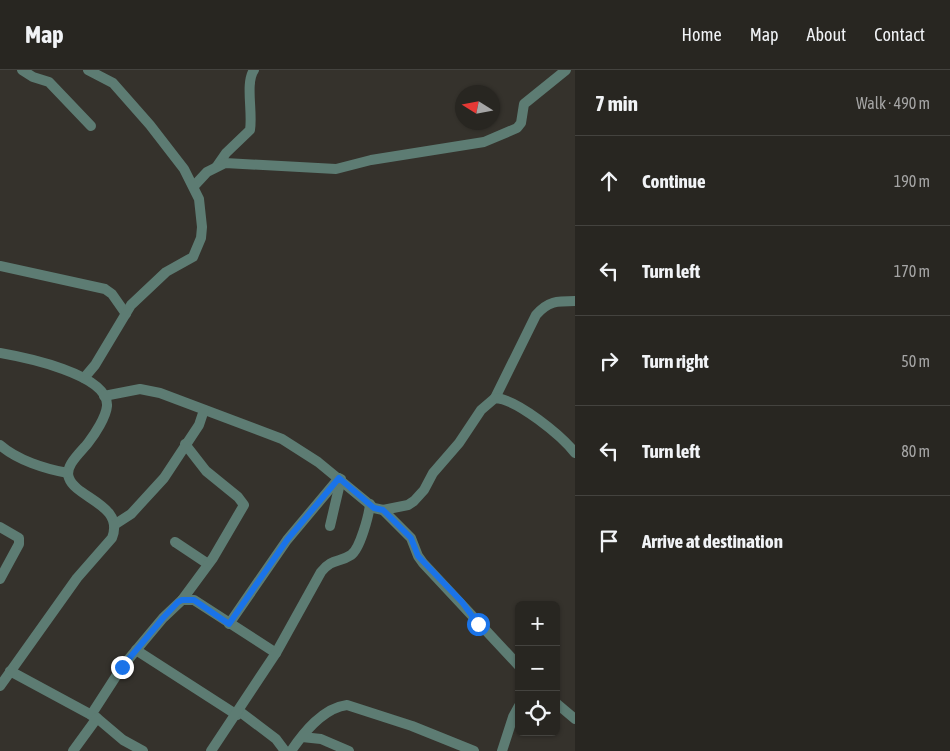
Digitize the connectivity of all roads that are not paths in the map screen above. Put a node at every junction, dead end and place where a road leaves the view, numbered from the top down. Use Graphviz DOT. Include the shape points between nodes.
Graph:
graph roads {
  1 [pos="22,70"];
  2 [pos="88,70"];
  3 [pos="254,70"];
  4 [pos="566,70"];
  5 [pos="91,126"];
  6 [pos="217,166"];
  7 [pos="194,186"];
  8 [pos="0,266"];
  9 [pos="575,302"];
  10 [pos="126,314"];
  11 [pos="0,353"];
  12 [pos="84,378"];
  13 [pos="104,396"];
  14 [pos="495,398"];
  15 [pos="204,410"];
  16 [pos="185,444"];
  17 [pos="0,445"];
  18 [pos="575,453"];
  19 [pos="68,473"];
  20 [pos="340,479"];
  21 [pos="370,504"];
  22 [pos="383,510"];
  23 [pos="114,525"];
  24 [pos="330,526"];
  25 [pos="0,527"];
  26 [pos="176,542"];
  27 [pos="208,564"];
  28 [pos="0,579"];
  29 [pos="182,600"];
  30 [pos="229,624"];
  31 [pos="136,650"];
  32 [pos="276,653"];
  33 [pos="515,662"];
  34 [pos="6,672"];
  35 [pos="0,686"];
  36 [pos="560,706"];
  37 [pos="238,713"];
  38 [pos="515,713"];
  39 [pos="94,717"];
  40 [pos="574,717"];
  41 [pos="302,737"];
  42 [pos="73,751"];
  43 [pos="143,751"];
  44 [pos="211,751"];
  45 [pos="285,751"];
  46 [pos="291,751"];
  47 [pos="349,751"];
  48 [pos="474,751"];
  49 [pos="502,751"];
  1 -- 5 [label="street" via="49,82"];
  2 -- 7 [label="street" via="113,83 150,125"];
  3 -- 6 [label="street" via="249,82 252,104 250,130"];
  4 -- 6 [label="street" via="524,104 517,128 484,142 371,160 336,169 225,163"];
  6 -- 7 [label="street"];
  7 -- 10 [label="street" via="202,227 198,251 166,272 136,299"];
  8 -- 10 [label="street" via="104,289 112,294"];
  9 -- 14 [label="street" via="553,301 536,315"];
  10 -- 12 [label="street"];
  11 -- 12 [label="street" via="67,370"];
  12 -- 13 [label="street"];
  13 -- 15 [label="street" via="147,390"];
  13 -- 19 [label="street" via="107,407 104,415 90,441 70,465"];
  14 -- 18 [label="street" via="542,422"];
  14 -- 22 [label="street" via="486,404 414,501"];
  15 -- 16 [label="street" via="201,421"];
  15 -- 20 [label="street" via="282,439"];
  16 -- 23 [label="street" via="164,478 135,510"];
  16 -- 27 [label="street" via="206,471 244,505"];
  17 -- 19 [label="street" via="36,463"];
  19 -- 23 [label="street" via="70,481 107,511"];
  20 -- 21 [label="street"];
  20 -- 24 [label="street"];
  20 -- 30 [label="street" via="287,540"];
  21 -- 22 [label="street"];
  21 -- 32 [label="street" via="355,551 330,562 321,572"];
  22 -- 33 [label="street" via="411,538 423,563"];
  23 -- 34 [label="street" via="112,538 82,571"];
  25 -- 28 [label="street" via="19,538 19,544"];
  26 -- 27 [label="street"];
  27 -- 29 [label="street"];
  29 -- 30 [label="street" via="194,600"];
  29 -- 31 [label="street"];
  30 -- 32 [label="street"];
  31 -- 37 [label="street"];
  31 -- 39 [label="street" via="114,677"];
  32 -- 37 [label="street"];
  34 -- 35 [label="street"];
  34 -- 39 [label="street"];
  36 -- 40 [label="street"];
  37 -- 44 [label="street"];
  37 -- 45 [label="street" via="276,739"];
  38 -- 49 [label="street"];
  39 -- 42 [label="street"];
  39 -- 43 [label="street"];
  41 -- 46 [label="street"];
  41 -- 47 [label="street" via="321,739"];
  41 -- 48 [label="street" via="331,710 347,705 428,731"];
}
